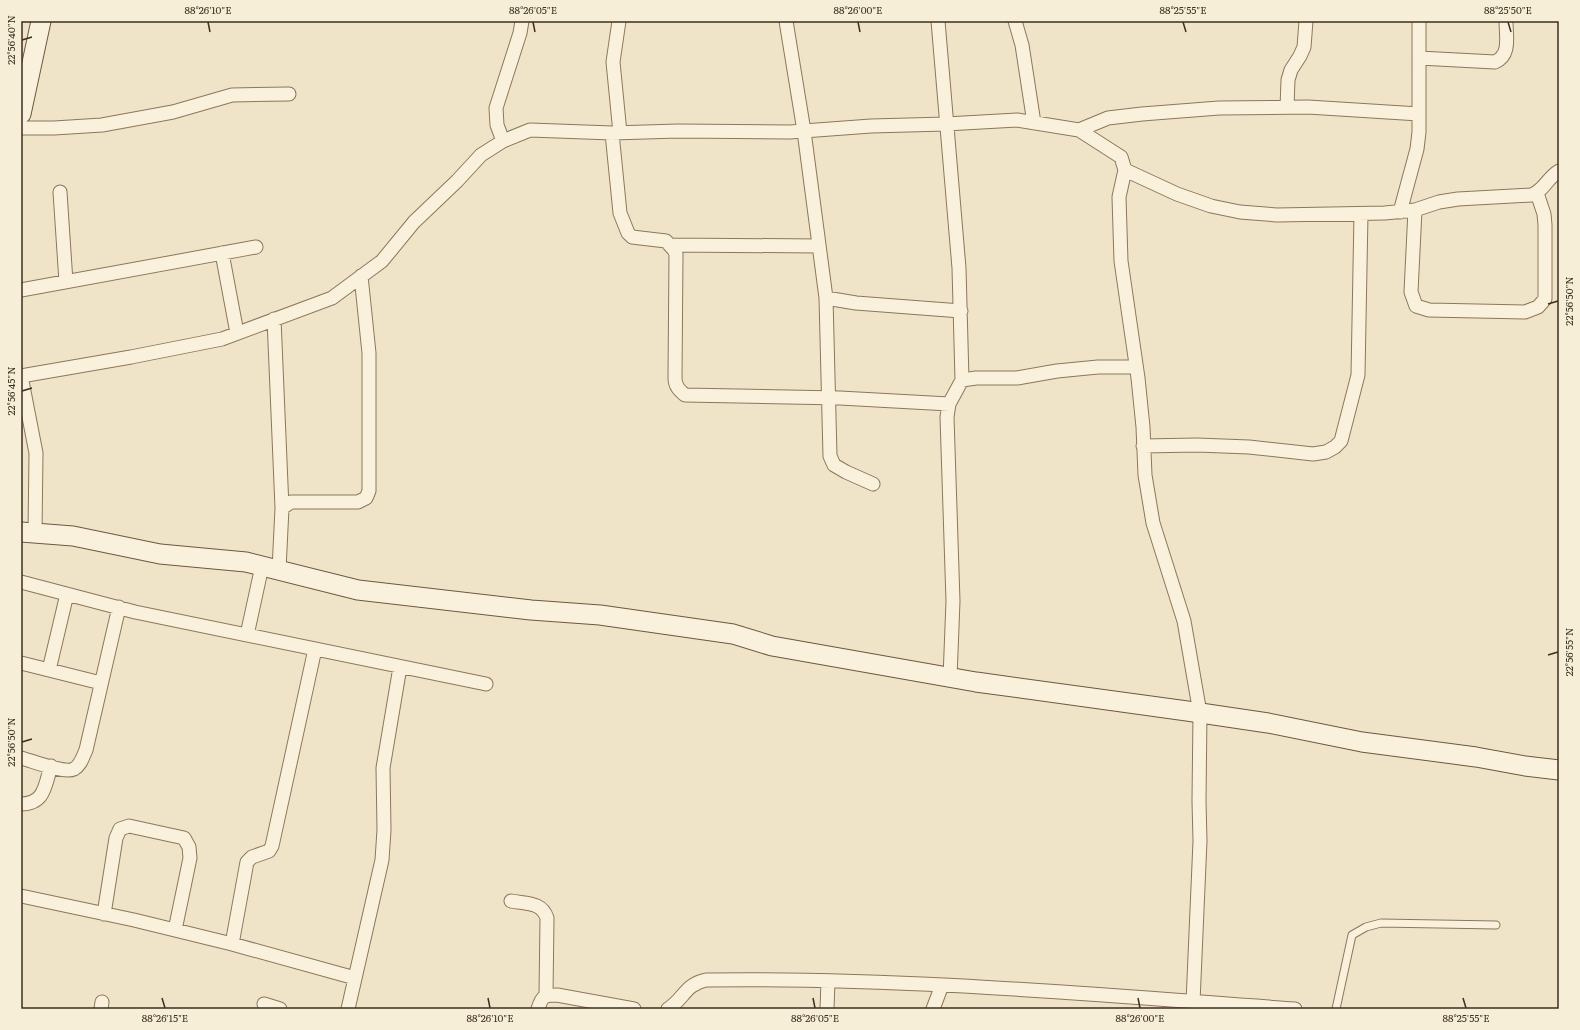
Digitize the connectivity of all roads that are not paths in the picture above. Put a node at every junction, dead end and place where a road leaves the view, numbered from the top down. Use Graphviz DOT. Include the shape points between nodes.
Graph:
graph roads {
  1 [pos="41,21"];
  2 [pos="522,21"];
  3 [pos="619,21"];
  4 [pos="786,21"];
  5 [pos="938,21"];
  6 [pos="1015,21"];
  7 [pos="1306,21"];
  8 [pos="1419,21"];
  9 [pos="1506,21"];
  10 [pos="1419,58"];
  11 [pos="289,94"];
  12 [pos="1288,107"];
  13 [pos="21,114"];
  14 [pos="1419,114"];
  15 [pos="1034,123"];
  16 [pos="946,124"];
  17 [pos="21,128"];
  18 [pos="1079,130"];
  19 [pos="804,131"];
  20 [pos="616,133"];
  21 [pos="503,141"];
  22 [pos="1125,170"];
  23 [pos="1559,171"];
  24 [pos="60,192"];
  25 [pos="1537,193"];
  26 [pos="1415,210"];
  27 [pos="1400,212"];
  28 [pos="1362,214"];
  29 [pos="670,245"];
  30 [pos="819,246"];
  31 [pos="256,247"];
  32 [pos="222,253"];
  33 [pos="362,276"];
  34 [pos="66,282"];
  35 [pos="21,290"];
  36 [pos="826,298"];
  37 [pos="961,311"];
  38 [pos="274,319"];
  39 [pos="237,333"];
  40 [pos="1136,367"];
  41 [pos="21,376"];
  42 [pos="962,380"];
  43 [pos="829,398"];
  44 [pos="949,404"];
  45 [pos="1143,446"];
  46 [pos="873,484"];
  47 [pos="282,508"];
  48 [pos="28,533"];
  49 [pos="271,568"];
  50 [pos="21,582"];
  51 [pos="67,594"];
  52 [pos="119,607"];
  53 [pos="246,635"];
  54 [pos="315,649"];
  55 [pos="21,663"];
  56 [pos="400,667"];
  57 [pos="49,670"];
  58 [pos="950,678"];
  59 [pos="101,683"];
  60 [pos="486,684"];
  61 [pos="1200,713"];
  62 [pos="21,758"];
  63 [pos="51,766"];
  64 [pos="1559,770"];
  65 [pos="21,804"];
  66 [pos="21,896"];
  67 [pos="511,901"];
  68 [pos="104,914"];
  69 [pos="1496,925"];
  70 [pos="175,930"];
  71 [pos="232,944"];
  72 [pos="355,978"];
  73 [pos="828,981"];
  74 [pos="942,985"];
  75 [pos="546,995"];
  76 [pos="1193,1002"];
  77 [pos="264,1004"];
  78 [pos="280,1009"];
  79 [pos="348,1009"];
  80 [pos="538,1009"];
  81 [pos="634,1009"];
  82 [pos="668,1009"];
  83 [pos="827,1009"];
  84 [pos="933,1009"];
  85 [pos="1295,1009"];
  86 [pos="1336,1009"];
  1 -- 13 [label="street"];
  2 -- 21 [label="street" via="496,108 497,125"];
  3 -- 20 [label="street" via="613,62"];
  4 -- 19 [label="street"];
  5 -- 16 [label="street"];
  6 -- 15 [label="street" via="1022,45"];
  7 -- 12 [label="street" via="1304,47 1288,80"];
  8 -- 10 [label="street"];
  9 -- 10 [label="street" via="1506,51 1502,59 1495,62"];
  10 -- 14 [label="street"];
  11 -- 17 [label="street" via="232,96 172,112 102,125"];
  12 -- 14 [label="street"];
  12 -- 18 [label="street" via="1219,108 1142,114 1108,118"];
  14 -- 27 [label="street" via="1416,150"];
  15 -- 16 [label="street" via="1017,120"];
  15 -- 18 [label="street"];
  16 -- 19 [label="street"];
  16 -- 37 [label="street"];
  18 -- 22 [label="street" via="1121,157"];
  19 -- 20 [label="street"];
  19 -- 30 [label="street"];
  20 -- 21 [label="street" via="530,130"];
  20 -- 29 [label="street" via="620,213 628,233 632,237 666,241"];
  21 -- 33 [label="street" via="481,155 414,222 382,261"];
  22 -- 28 [label="street" via="1176,194 1211,206 1240,212 1277,215"];
  22 -- 40 [label="street" via="1119,196 1121,261"];
  23 -- 25 [label="street"];
  24 -- 34 [label="street"];
  25 -- 26 [label="street" via="1458,199"];
  25 -- 26 [label="street" via="1545,225 1545,299 1538,308 1525,312 1429,310 1416,306 1411,292"];
  26 -- 27 [label="street"];
  27 -- 28 [label="street"];
  28 -- 45 [label="street" via="1358,375 1341,441 1326,452 1313,454 1249,447"];
  29 -- 30 [label="street"];
  29 -- 43 [label="street" via="676,254 675,384 680,391 685,394"];
  30 -- 36 [label="street"];
  31 -- 32 [label="street"];
  32 -- 34 [label="street"];
  32 -- 39 [label="street"];
  33 -- 38 [label="street" via="332,298"];
  33 -- 47 [label="street" via="369,353 369,491 366,498 358,502 291,502"];
  34 -- 35 [label="street"];
  36 -- 37 [label="street" via="856,303"];
  36 -- 43 [label="street"];
  37 -- 42 [label="street"];
  38 -- 39 [label="street"];
  38 -- 47 [label="street"];
  39 -- 41 [label="street" via="222,339"];
  40 -- 42 [label="street" via="1098,367 1017,378"];
  40 -- 45 [label="street"];
  41 -- 48 [label="street" via="36,453"];
  42 -- 44 [label="street"];
  43 -- 44 [label="street"];
  43 -- 46 [label="street" via="830,456 834,465"];
  44 -- 58 [label="street" via="947,417 953,601"];
  45 -- 61 [label="street" via="1153,523 1184,621"];
  47 -- 49 [label="street"];
  48 -- 49 [label="street" via="73,536 160,554 246,562"];
  49 -- 53 [label="street"];
  49 -- 58 [label="street" via="358,590 531,610 600,615 732,634 772,646"];
  50 -- 51 [label="street"];
  51 -- 52 [label="street"];
  51 -- 57 [label="street"];
  52 -- 53 [label="street"];
  52 -- 59 [label="street"];
  53 -- 54 [label="street"];
  54 -- 56 [label="street"];
  54 -- 71 [label="street" via="272,846 269,851 252,857 247,862"];
  55 -- 57 [label="street"];
  56 -- 60 [label="street"];
  56 -- 72 [label="street" via="382,768 382,860"];
  57 -- 59 [label="street"];
  58 -- 61 [label="street"];
  59 -- 63 [label="street" via="86,750 81,761 75,768 66,771"];
  61 -- 64 [label="street" via="1268,723 1362,742"];
  61 -- 76 [label="street" via="1200,841"];
  62 -- 63 [label="street"];
  63 -- 65 [label="street" via="42,794 37,801"];
  66 -- 68 [label="street"];
  67 -- 75 [label="street" via="539,906 545,911"];
  68 -- 70 [label="street"];
  68 -- 70 [label="street" via="116,838 120,829 129,826 157,831 184,838 189,847 190,858"];
  69 -- 86 [label="lane" via="1380,923 1366,927 1352,935"];
  70 -- 71 [label="street"];
  71 -- 72 [label="street"];
  72 -- 79 [label="street"];
  73 -- 74 [label="street"];
  73 -- 82 [label="street" via="706,980 691,985"];
  73 -- 83 [label="street"];
  74 -- 76 [label="street"];
  74 -- 84 [label="street"];
  75 -- 80 [label="street"];
  75 -- 81 [label="street"];
  76 -- 85 [label="street"];
  77 -- 78 [label="street"];
}
